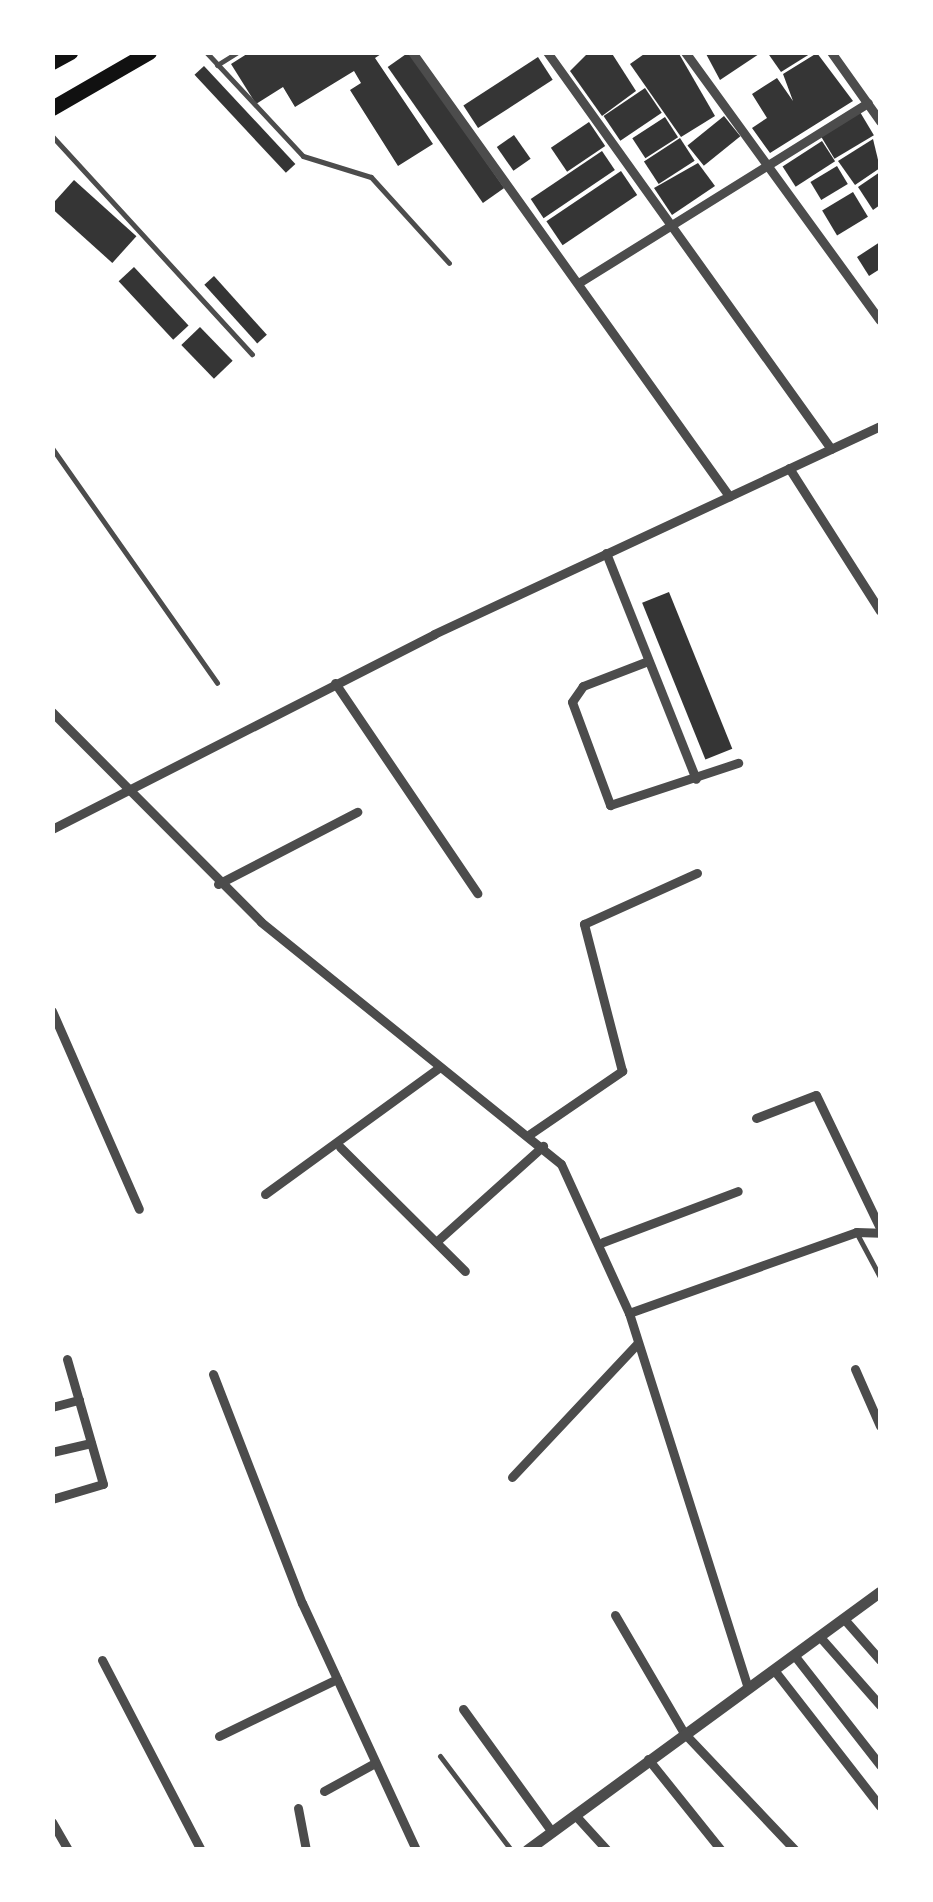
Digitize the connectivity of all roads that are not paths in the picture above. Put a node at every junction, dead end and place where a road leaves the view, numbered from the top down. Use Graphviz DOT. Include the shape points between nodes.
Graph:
graph roads {
  1 [pos="149,52"];
  2 [pos="206,52"];
  3 [pos="238,52"];
  4 [pos="412,52"];
  5 [pos="547,52"];
  6 [pos="685,52"];
  7 [pos="831,52"];
  8 [pos="218,64"];
  9 [pos="868,104"];
  10 [pos="52,108"];
  11 [pos="880,121"];
  12 [pos="52,136"];
  13 [pos="769,166"];
  14 [pos="672,226"];
  15 [pos="449,263"];
  16 [pos="580,282"];
  17 [pos="880,320"];
  18 [pos="252,354"];
  19 [pos="880,426"];
  20 [pos="52,448"];
  21 [pos="830,449"];
  22 [pos="789,468"];
  23 [pos="729,496"];
  24 [pos="606,554"];
  25 [pos="880,611"];
  26 [pos="648,662"];
  27 [pos="217,682"];
  28 [pos="335,683"];
  29 [pos="52,712"];
  30 [pos="738,763"];
  31 [pos="696,779"];
  32 [pos="124,792"];
  33 [pos="358,812"];
  34 [pos="52,829"];
  35 [pos="697,873"];
  36 [pos="218,884"];
  37 [pos="478,893"];
  38 [pos="52,1011"];
  39 [pos="440,1067"];
  40 [pos="756,1118"];
  41 [pos="530,1134"];
  42 [pos="543,1146"];
  43 [pos="340,1147"];
  44 [pos="738,1191"];
  45 [pos="265,1194"];
  46 [pos="139,1209"];
  47 [pos="880,1231"];
  48 [pos="856,1232"];
  49 [pos="436,1242"];
  50 [pos="603,1242"];
  51 [pos="465,1271"];
  52 [pos="880,1278"];
  53 [pos="629,1313"];
  54 [pos="636,1344"];
  55 [pos="67,1359"];
  56 [pos="855,1369"];
  57 [pos="213,1374"];
  58 [pos="79,1400"];
  59 [pos="52,1408"];
  60 [pos="880,1426"];
  61 [pos="91,1442"];
  62 [pos="52,1452"];
  63 [pos="512,1477"];
  64 [pos="52,1499"];
  65 [pos="880,1592"];
  66 [pos="615,1615"];
  67 [pos="844,1619"];
  68 [pos="820,1636"];
  69 [pos="794,1655"];
  70 [pos="102,1660"];
  71 [pos="880,1660"];
  72 [pos="774,1670"];
  73 [pos="337,1679"];
  74 [pos="748,1688"];
  75 [pos="880,1705"];
  76 [pos="463,1708"];
  77 [pos="684,1734"];
  78 [pos="219,1736"];
  79 [pos="440,1756"];
  80 [pos="648,1759"];
  81 [pos="375,1763"];
  82 [pos="880,1765"];
  83 [pos="324,1791"];
  84 [pos="880,1806"];
  85 [pos="298,1808"];
  86 [pos="575,1816"];
  87 [pos="52,1822"];
  88 [pos="552,1832"];
  89 [pos="68,1850"];
  90 [pos="201,1850"];
  91 [pos="306,1850"];
  92 [pos="416,1850"];
  93 [pos="510,1850"];
  94 [pos="527,1850"];
  95 [pos="607,1850"];
  96 [pos="721,1850"];
  97 [pos="794,1850"];
  1 -- 10 [label="main road"];
  2 -- 8 [label="lane"];
  3 -- 8 [label="lane"];
  4 -- 16 [label="street"];
  5 -- 14 [label="street"];
  6 -- 13 [label="street"];
  7 -- 9 [label="street"];
  8 -- 15 [label="lane" via="303,156 371,177"];
  9 -- 11 [label="street"];
  9 -- 13 [label="street"];
  12 -- 18 [label="lane"];
  13 -- 14 [label="street"];
  13 -- 17 [label="street"];
  14 -- 16 [label="street"];
  14 -- 21 [label="street"];
  16 -- 23 [label="street"];
  19 -- 21 [label="street"];
  20 -- 27 [label="lane"];
  21 -- 22 [label="street"];
  22 -- 23 [label="street"];
  22 -- 25 [label="street"];
  23 -- 24 [label="street"];
  24 -- 26 [label="street"];
  24 -- 28 [label="street"];
  26 -- 31 [label="street"];
  26 -- 31 [label="street" via="583,686 572,702 604,797 618,807"];
  28 -- 32 [label="street"];
  28 -- 37 [label="street"];
  29 -- 32 [label="street"];
  30 -- 31 [label="street"];
  32 -- 34 [label="street"];
  32 -- 36 [label="street"];
  33 -- 36 [label="street"];
  35 -- 41 [label="street" via="584,924 622,1071"];
  36 -- 39 [label="street"];
  38 -- 46 [label="street"];
  39 -- 41 [label="street"];
  39 -- 43 [label="street"];
  40 -- 47 [label="street" via="816,1095"];
  41 -- 42 [label="street"];
  42 -- 49 [label="street"];
  42 -- 50 [label="street"];
  43 -- 45 [label="street"];
  43 -- 49 [label="street"];
  44 -- 50 [label="street"];
  47 -- 48 [label="street"];
  48 -- 52 [label="lane"];
  48 -- 53 [label="street"];
  49 -- 51 [label="street"];
  50 -- 53 [label="street"];
  53 -- 54 [label="street"];
  54 -- 63 [label="street"];
  54 -- 74 [label="street"];
  55 -- 58 [label="street"];
  56 -- 60 [label="street"];
  57 -- 73 [label="street"];
  58 -- 59 [label="street"];
  58 -- 61 [label="street"];
  61 -- 62 [label="street"];
  61 -- 64 [label="street" via="103,1484"];
  65 -- 67 [label="street"];
  66 -- 77 [label="street"];
  67 -- 68 [label="street"];
  67 -- 71 [label="street"];
  68 -- 69 [label="street"];
  68 -- 75 [label="street"];
  69 -- 72 [label="street"];
  69 -- 82 [label="street"];
  70 -- 90 [label="street"];
  72 -- 74 [label="street"];
  72 -- 84 [label="street"];
  73 -- 78 [label="street"];
  73 -- 81 [label="street"];
  74 -- 77 [label="street"];
  76 -- 88 [label="street"];
  77 -- 80 [label="street"];
  77 -- 97 [label="street"];
  79 -- 93 [label="lane"];
  80 -- 86 [label="street"];
  80 -- 96 [label="street"];
  81 -- 83 [label="street"];
  81 -- 92 [label="street"];
  85 -- 91 [label="street"];
  86 -- 88 [label="street"];
  86 -- 95 [label="street"];
  87 -- 89 [label="street"];
  88 -- 94 [label="street"];
}
